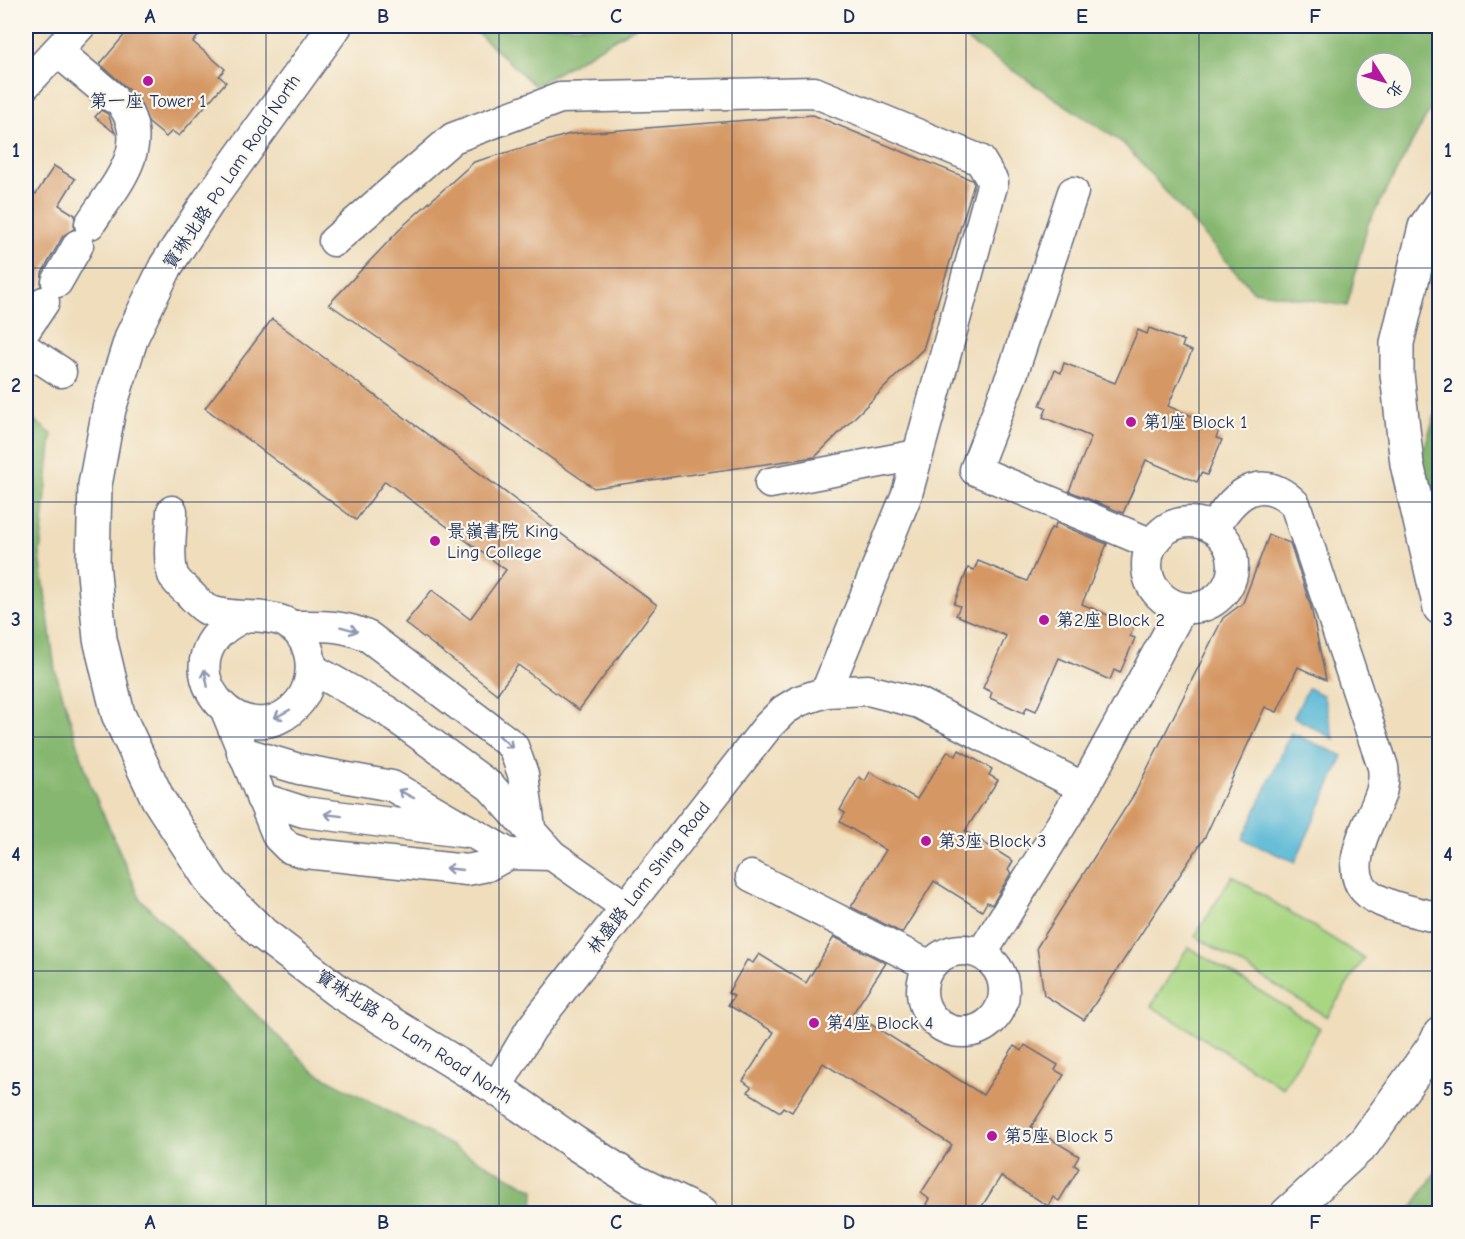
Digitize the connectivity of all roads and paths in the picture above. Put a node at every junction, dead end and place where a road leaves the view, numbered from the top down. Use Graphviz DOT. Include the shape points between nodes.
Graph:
graph roads {
  1 [pos="80,26"];
  2 [pos="331,27"];
  3 [pos="57,51"];
  4 [pos="26,84"];
  5 [pos="1073,192"];
  6 [pos="1440,205"];
  7 [pos="334,242"];
  8 [pos="26,328"];
  9 [pos="26,349"];
  10 [pos="61,372"];
  11 [pos="917,455"];
  12 [pos="770,483"];
  13 [pos="172,511"];
  14 [pos="1214,528"];
  15 [pos="1152,544"];
  16 [pos="1182,608"];
  17 [pos="1440,608"];
  18 [pos="206,609"];
  19 [pos="247,616"];
  20 [pos="291,626"];
  21 [pos="213,639"];
  22 [pos="311,668"];
  23 [pos="826,692"];
  24 [pos="227,713"];
  25 [pos="242,752"];
  26 [pos="1084,788"];
  27 [pos="261,798"];
  28 [pos="530,828"];
  29 [pos="475,834"];
  30 [pos="509,854"];
  31 [pos="552,855"];
  32 [pos="751,876"];
  33 [pos="626,907"];
  34 [pos="1440,918"];
  35 [pos="982,953"];
  36 [pos="930,966"];
  37 [pos="1440,1034"];
  38 [pos="496,1088"];
  39 [pos="700,1214"];
  40 [pos="1287,1214"];
  1 -- 3 [label="street"];
  2 -- 38 [label="main road, 寶琳北路 Po Lam Road North" via="166,266 132,336 109,409 95,485 93,562 100,639 118,714 158,799 213,884 262,933 338,991"];
  3 -- 4 [label="street"];
  3 -- 8 [label="street" via="118,102 133,127 135,141 133,155"];
  5 -- 15 [label="street" via="1013,372 975,470"];
  6 -- 17 [label="main road" via="1425,227 1397,343 1407,464"];
  7 -- 11 [label="street" via="453,138 560,98 814,92 980,160 993,182"];
  9 -- 10 [label="street"];
  11 -- 12 [label="street"];
  11 -- 23 [label="street" via="907,494"];
  13 -- 18 [label="street" via="173,575"];
  14 -- 15 [label="street" via="1187,521 1161,532"];
  14 -- 16 [label="street" via="1232,552 1234,567 1230,581 1211,603"];
  14 -- 34 [label="street" via="1225,509 1245,491 1272,489 1295,504 1383,767 1383,788 1355,856 1358,879 1378,900"];
  15 -- 16 [label="street" via="1147,564 1151,584 1159,595"];
  16 -- 26 [label="street"];
  18 -- 19 [label="street"];
  18 -- 21 [label="street" via="202,630"];
  19 -- 20 [label="street" via="264,615"];
  19 -- 21 [label="street" via="230,623"];
  20 -- 22 [label="street" via="309,653"];
  20 -- 28 [label="street, one-way" via="354,629 369,637 513,746 523,774"];
  24 -- 21 [label="street, one-way" via="214,699 205,679 205,659"];
  22 -- 24 [label="street, one-way" via="303,696 290,711 277,718 255,722"];
  22 -- 28 [label="street" via="387,711 491,787"];
  23 -- 26 [label="street, 林盛路 Lam Shing Road" via="868,690 920,703"];
  23 -- 33 [label="street, 林盛路 Lam Shing Road" via="799,701 768,726"];
  24 -- 25 [label="street"];
  25 -- 27 [label="street"];
  29 -- 25 [label="street, one-way" via="392,786 299,769"];
  26 -- 35 [label="street"];
  29 -- 27 [label="street, one-way" via="304,812"];
  30 -- 27 [label="street, one-way" via="488,866 467,870 305,854 289,848 278,837"];
  28 -- 31 [label="street"];
  29 -- 30 [label="street"];
  30 -- 31 [label="street"];
  31 -- 33 [label="street"];
  32 -- 36 [label="street"];
  33 -- 38 [label="street, 林盛路 Lam Shing Road" via="531,1029"];
  35 -- 36 [label="street" via="954,950"];
  35 -- 36 [label="street" via="1001,972 1005,997 992,1020 968,1032 943,1027 925,1007 923,978"];
  37 -- 40 [label="main road" via="1364,1143"];
  38 -- 39 [label="main road, 寶琳北路 Po Lam Road North" via="634,1181"];
}
